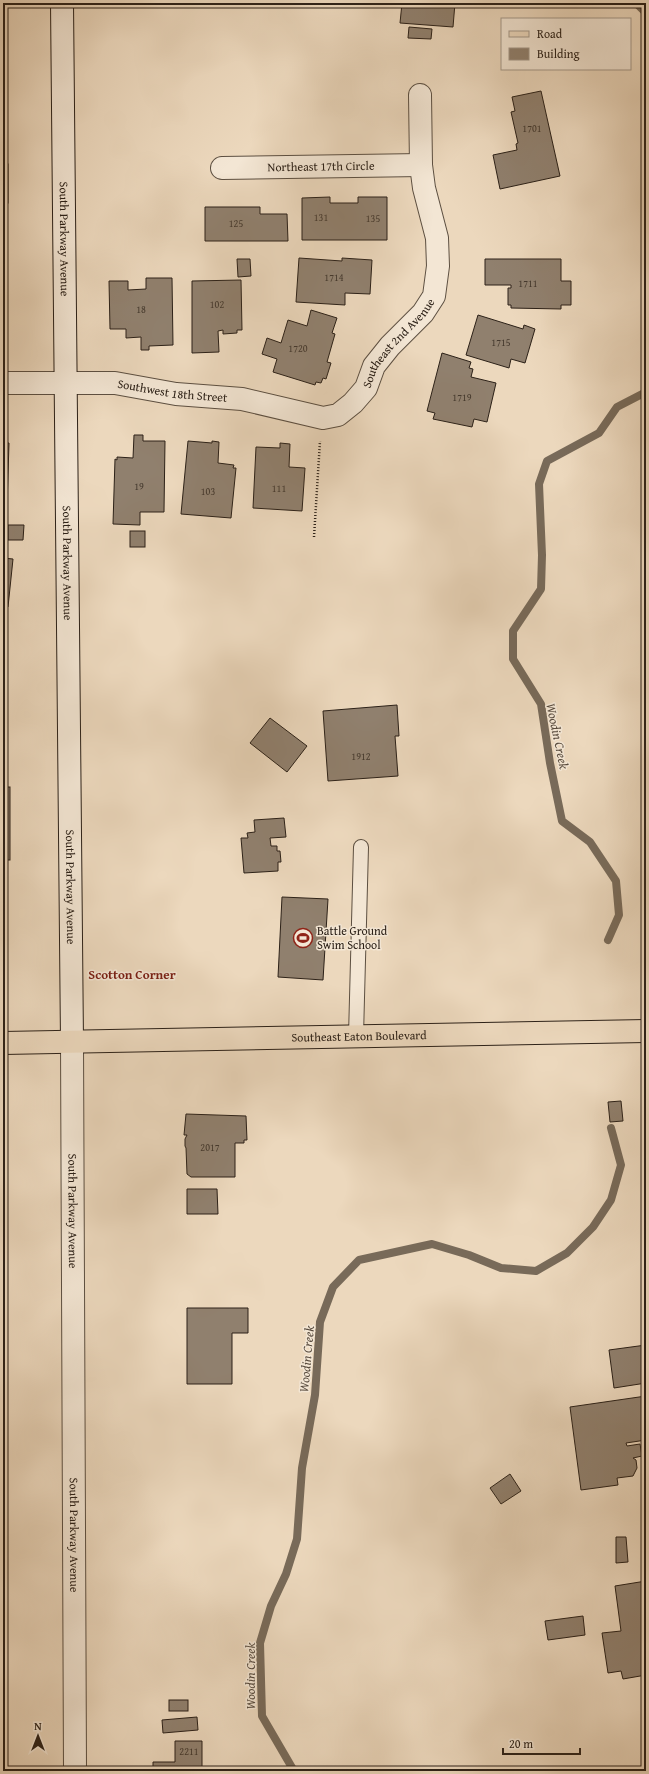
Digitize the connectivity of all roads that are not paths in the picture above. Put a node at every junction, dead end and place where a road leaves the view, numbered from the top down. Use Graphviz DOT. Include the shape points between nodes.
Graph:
graph roads {
  1 [pos="62,3"];
  2 [pos="420,95"];
  3 [pos="421,165"];
  4 [pos="222,168"];
  5 [pos="66,382"];
  6 [pos="3,383"];
  7 [pos="330,417"];
  8 [pos="361,847"];
  9 [pos="646,1031"];
  10 [pos="356,1036"];
  11 [pos="72,1042"];
  12 [pos="3,1043"];
  13 [pos="75,1771"];
  1 -- 5 [label="street, South Parkway Avenue"];
  2 -- 3 [label="street, Southeast 2nd Avenue"];
  3 -- 4 [label="street, Northeast 17th Circle"];
  3 -- 7 [label="street, Southeast 2nd Avenue" via="437,238 438,266 434,296 423,313 374,366 366,388 353,404"];
  5 -- 6 [label="street, Southwest 18th Street"];
  5 -- 7 [label="street, Southwest 18th Street" via="115,383 176,394 242,399"];
  5 -- 11 [label="street, South Parkway Avenue"];
  8 -- 10 [label="lane"];
  9 -- 10 [label="main road, Southeast Eaton Boulevard"];
  10 -- 11 [label="main road, Southeast Eaton Boulevard"];
  11 -- 12 [label="main road, Southeast Eaton Boulevard"];
  11 -- 13 [label="street, South Parkway Avenue"];
}
